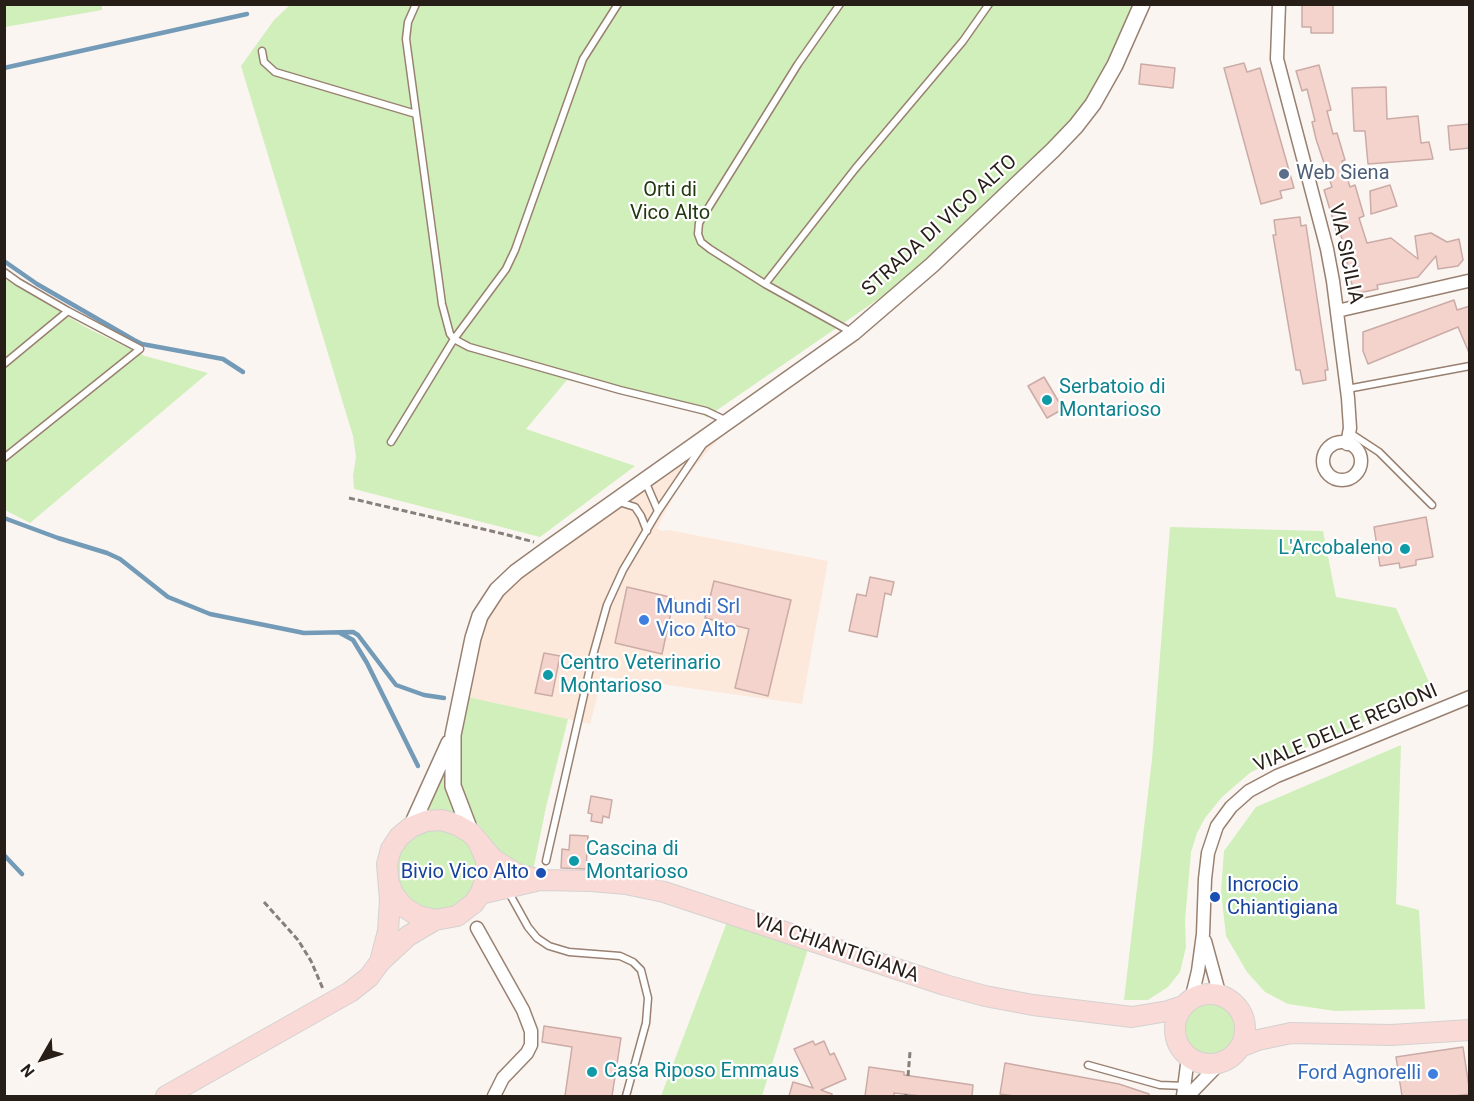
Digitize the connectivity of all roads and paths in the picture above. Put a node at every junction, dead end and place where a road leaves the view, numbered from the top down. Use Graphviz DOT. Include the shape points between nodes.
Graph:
graph roads {
  1 [pos="416,4"];
  2 [pos="618,4"];
  3 [pos="840,4"];
  4 [pos="989,4"];
  5 [pos="1142,4"];
  6 [pos="1279,4"];
  7 [pos="262,51"];
  8 [pos="416,114"];
  9 [pos="4,272"];
  10 [pos="1468,281"];
  11 [pos="765,284"];
  12 [pos="68,311"];
  13 [pos="1338,311"];
  14 [pos="853,333"];
  15 [pos="454,339"];
  16 [pos="4,364"];
  17 [pos="1470,366"];
  18 [pos="1347,388"];
  19 [pos="727,421"];
  20 [pos="714,431"];
  21 [pos="1349,438"];
  22 [pos="391,442"];
  23 [pos="4,458"];
  24 [pos="644,480"];
  25 [pos="349,498"];
  26 [pos="615,501"];
  27 [pos="1432,505"];
  28 [pos="658,511"];
  29 [pos="647,531"];
  30 [pos="549,548"];
  31 [pos="1470,697"];
  32 [pos="453,735"];
  33 [pos="411,827"];
  34 [pos="475,839"];
  35 [pos="543,871"];
  36 [pos="388,878"];
  37 [pos="506,888"];
  38 [pos="480,894"];
  39 [pos="264,902"];
  40 [pos="435,920"];
  41 [pos="477,928"];
  42 [pos="1203,934"];
  43 [pos="380,962"];
  44 [pos="1220,996"];
  45 [pos="1187,1003"];
  46 [pos="330,1004"];
  47 [pos="1132,1017"];
  48 [pos="1243,1020"];
  49 [pos="1469,1030"];
  50 [pos="1292,1034"];
  51 [pos="1240,1047"];
  52 [pos="1183,1050"];
  53 [pos="910,1052"];
  54 [pos="1220,1063"];
  55 [pos="1088,1065"];
  56 [pos="908,1076"];
  57 [pos="1185,1093"];
  58 [pos="166,1096"];
  59 [pos="494,1096"];
  60 [pos="626,1096"];
  1 -- 8 [label="lane" via="406,39"];
  2 -- 15 [label="lane" via="583,59 510,260 499,281"];
  3 -- 11 [label="lane" via="699,223 698,234 705,245"];
  4 -- 11 [label="lane"];
  5 -- 14 [label="street, STRADA DI VICO ALTO" via="1093,104 1069,134 932,265"];
  6 -- 13 [label="street, VIA SICILIA" via="1278,64 1327,249"];
  7 -- 8 [label="lane" via="264,62 275,72"];
  8 -- 15 [label="lane" via="442,304"];
  9 -- 12 [label="lane"];
  10 -- 13 [label="street"];
  11 -- 14 [label="lane"];
  12 -- 16 [label="lane"];
  12 -- 23 [label="lane" via="140,349"];
  13 -- 18 [label="street, VIA SICILIA"];
  14 -- 19 [label="street, STRADA DI VICO ALTO"];
  15 -- 19 [label="lane" via="469,347 706,411"];
  15 -- 22 [label="lane"];
  17 -- 18 [label="lane"];
  18 -- 21 [label="street, VIA SICILIA"];
  19 -- 20 [label="street, STRADA DI VICO ALTO"];
  20 -- 24 [label="street, STRADA DI VICO ALTO"];
  20 -- 28 [label="lane, STRADA DI VICO ALTO"];
  21 -- 27 [label="lane" via="1378,452"];
  24 -- 26 [label="street, STRADA DI VICO ALTO"];
  24 -- 28 [label="lane"];
  25 -- 30 [label="path"];
  26 -- 29 [label="lane" via="635,507"];
  26 -- 30 [label="street, STRADA DI VICO ALTO"];
  28 -- 29 [label="lane, STRADA DI VICO ALTO"];
  29 -- 35 [label="lane, STRADA DI VICO ALTO" via="623,570 603,619"];
  30 -- 32 [label="street, STRADA DI VICO ALTO" via="505,581 480,616"];
  31 -- 42 [label="street, VIALE DELLE REGIONI" via="1277,776 1235,802 1210,845 1204,879"];
  32 -- 33 [label="street, STRADA DI VICO ALTO"];
  32 -- 34 [label="street, STRADA DI VICO ALTO" via="453,786"];
  33 -- 34 [label="main road, VIA CHIANTIGIANA" via="442,820 457,825"];
  33 -- 36 [label="main road" via="391,849"];
  34 -- 35 [label="main road, VIA CHIANTIGIANA" via="508,870"];
  34 -- 38 [label="main road" via="486,860 486,878"];
  35 -- 37 [label="main road, VIA CHIANTIGIANA"];
  35 -- 47 [label="main road, VIA CHIANTIGIANA" via="684,898 972,993"];
  36 -- 40 [label="main road" via="393,894 404,907"];
  36 -- 43 [label="main road" via="388,931"];
  37 -- 38 [label="main road, VIA CHIANTIGIANA"];
  37 -- 60 [label="lane" via="528,927 549,946 569,952 620,956 641,970 648,998 646,1023"];
  38 -- 40 [label="main road" via="457,916"];
  39 -- 46 [label="path" via="298,940"];
  40 -- 43 [label="main road" via="408,936"];
  41 -- 59 [label="street" via="531,1031 527,1053 503,1078"];
  42 -- 44 [label="street, VIALE DELLE REGIONI"];
  42 -- 45 [label="street, VIALE DELLE REGIONI" via="1197,979"];
  43 -- 46 [label="main road" via="363,982"];
  44 -- 45 [label="main road, VIA CHIANTIGIANA" via="1200,996"];
  44 -- 48 [label="main road" via="1238,1009"];
  45 -- 47 [label="main road, VIA CHIANTIGIANA" via="1168,1011"];
  45 -- 52 [label="main road" via="1175,1024"];
  46 -- 58 [label="main road"];
  47 -- 52 [label="main road, VIA CHIANTIGIANA" via="1160,1030"];
  48 -- 50 [label="main road"];
  48 -- 51 [label="main road"];
  49 -- 50 [label="main road" via="1402,1035"];
  50 -- 51 [label="main road"];
  51 -- 54 [label="main road"];
  52 -- 54 [label="main road, VIA CHIANTIGIANA" via="1198,1062"];
  52 -- 57 [label="street"];
  53 -- 56 [label="path"];
  54 -- 57 [label="street"];
  55 -- 57 [label="lane"];
}
